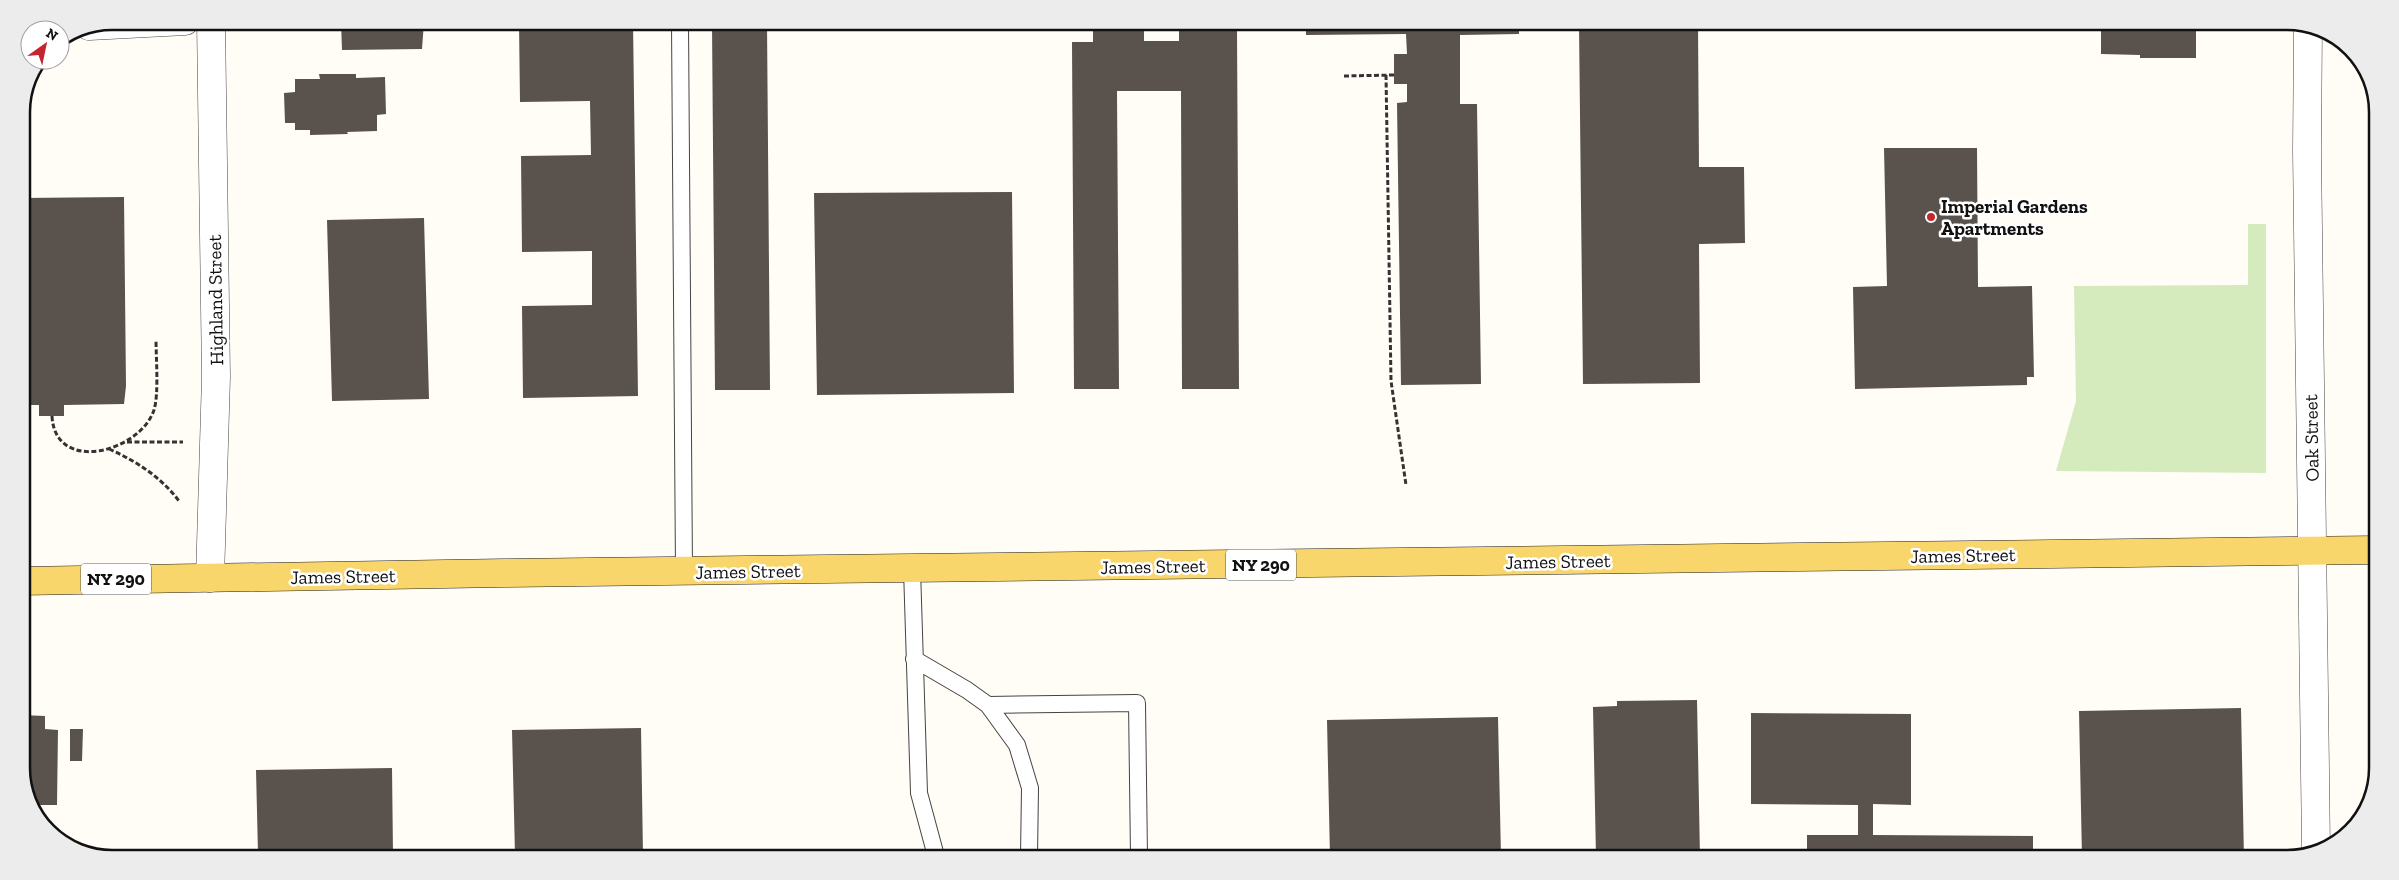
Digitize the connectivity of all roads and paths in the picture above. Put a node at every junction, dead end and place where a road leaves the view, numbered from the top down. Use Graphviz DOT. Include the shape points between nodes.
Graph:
graph roads {
  1 [pos="211,30"];
  2 [pos="680,30"];
  3 [pos="2308,33"];
  4 [pos="1386,75"];
  5 [pos="1394,75"];
  6 [pos="1344,76"];
  7 [pos="156,340"];
  8 [pos="52,416"];
  9 [pos="126,442"];
  10 [pos="214,443"];
  11 [pos="108,449"];
  12 [pos="1406,485"];
  13 [pos="213,506"];
  14 [pos="2369,550"];
  15 [pos="2312,551"];
  16 [pos="912,569"];
  17 [pos="684,572"];
  18 [pos="210,578"];
  19 [pos="30,581"];
  20 [pos="914,660"];
  21 [pos="988,705"];
  22 [pos="2316,845"];
  23 [pos="934,850"];
  24 [pos="1029,850"];
  25 [pos="1139,850"];
  1 -- 10 [label="street, Highland Street"];
  2 -- 17 [label="lane"];
  3 -- 15 [label="street, Oak Street"];
  4 -- 5 [label="path"];
  4 -- 6 [label="path"];
  4 -- 12 [label="path" via="1391,381"];
  7 -- 9 [label="path" via="154,409 147,424"];
  8 -- 11 [label="path" via="56,434 76,451"];
  9 -- 10 [label="path"];
  9 -- 11 [label="path"];
  10 -- 13 [label="street, Highland Street"];
  11 -- 13 [label="path" via="152,474 172,491 183,506"];
  13 -- 18 [label="street, Highland Street"];
  14 -- 15 [label="main road, James Street / NY 290"];
  15 -- 16 [label="main road, James Street / NY 290"];
  15 -- 22 [label="street, Oak Street"];
  16 -- 17 [label="main road, James Street / NY 290"];
  16 -- 20 [label="lane"];
  17 -- 18 [label="main road, James Street / NY 290"];
  18 -- 19 [label="main road, James Street / NY 290"];
  20 -- 21 [label="lane"];
  20 -- 23 [label="lane" via="919,793"];
  21 -- 24 [label="lane" via="1017,745 1030,788"];
  21 -- 25 [label="lane" via="1137,703"];
}
